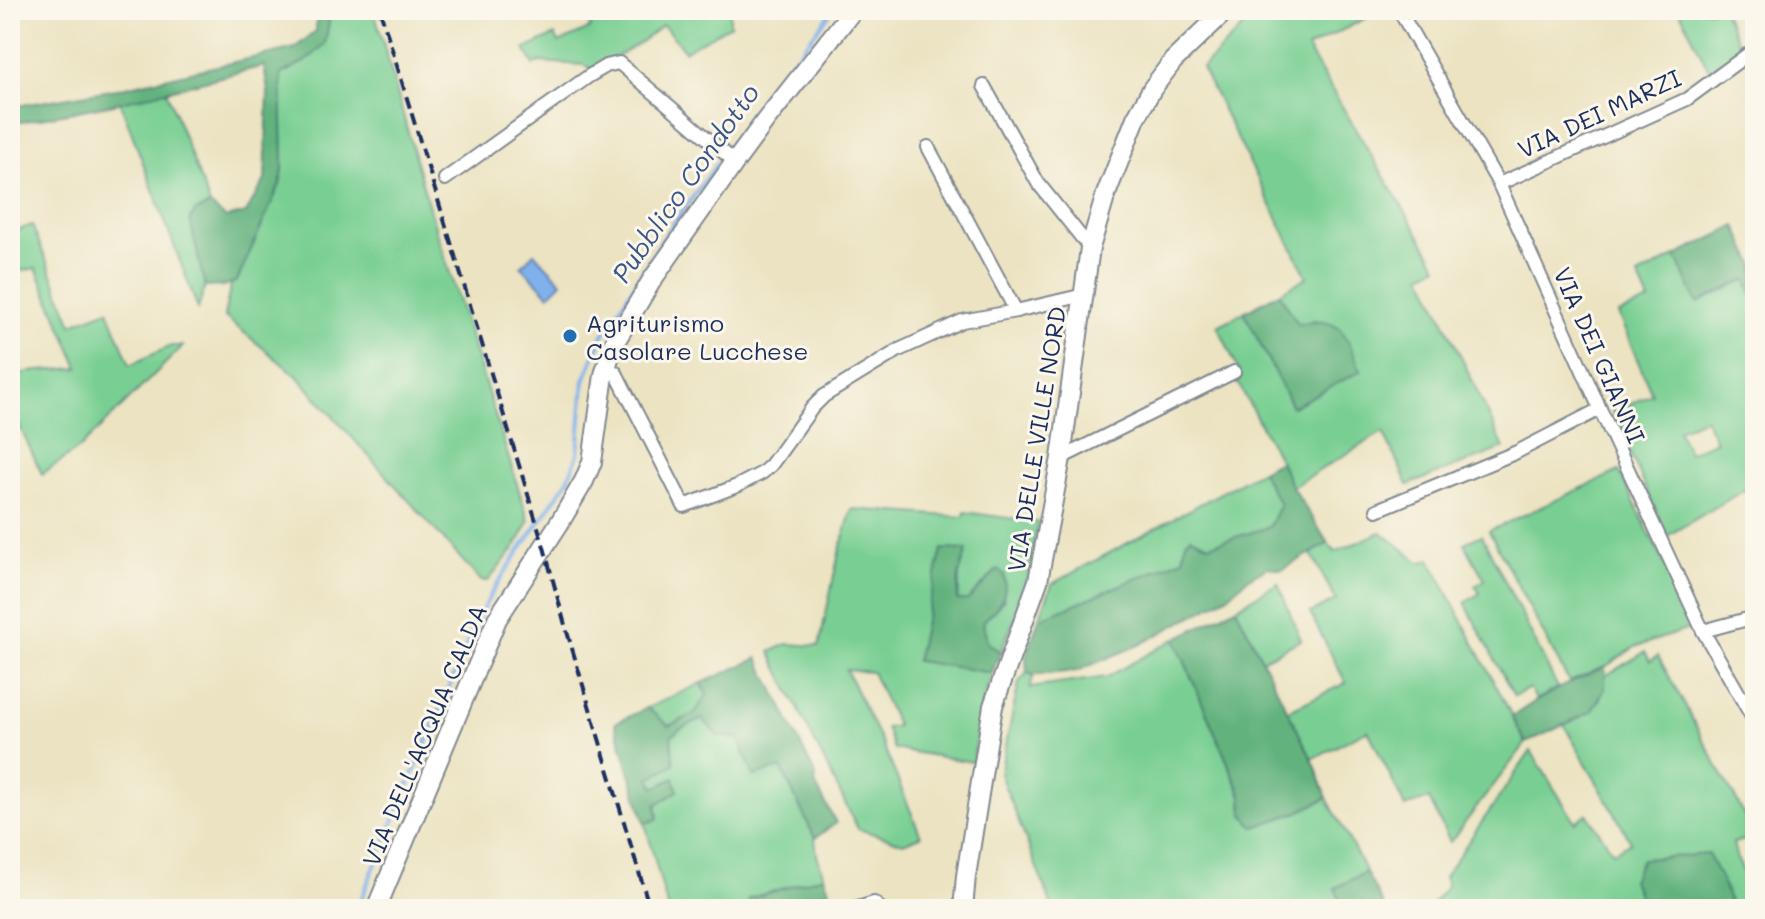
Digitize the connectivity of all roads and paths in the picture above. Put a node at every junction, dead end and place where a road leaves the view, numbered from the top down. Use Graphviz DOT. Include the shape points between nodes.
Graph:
graph roads {
  1 [pos="853,10"];
  2 [pos="1226,10"];
  3 [pos="1399,10"];
  4 [pos="1755,49"];
  5 [pos="984,86"];
  6 [pos="928,147"];
  7 [pos="731,159"];
  8 [pos="445,179"];
  9 [pos="1499,184"];
  10 [pos="1090,248"];
  11 [pos="1084,295"];
  12 [pos="1016,311"];
  13 [pos="607,367"];
  14 [pos="1234,372"];
  15 [pos="1600,409"];
  16 [pos="1061,458"];
  17 [pos="1377,510"];
  18 [pos="1755,617"];
  19 [pos="1703,631"];
  20 [pos="1755,722"];
  21 [pos="376,909"];
  22 [pos="855,909"];
  23 [pos="881,909"];
  24 [pos="963,909"];
  1 -- 7 [label="street, VIA DELL'ACQUA CALDA"];
  2 -- 10 [label="street, VIA DELLE VILLE NORD" via="1152,89 1116,167"];
  3 -- 9 [label="street, VIA DEI GIANNI"];
  4 -- 9 [label="street, VIA DEI MARZI" via="1687,99"];
  5 -- 10 [label="street" via="1038,183"];
  6 -- 12 [label="street"];
  7 -- 8 [label="street" via="619,63 589,76"];
  7 -- 13 [label="street, VIA DELL'ACQUA CALDA" via="613,345"];
  9 -- 15 [label="street, VIA DEI GIANNI"];
  10 -- 11 [label="street, VIA DELLE VILLE NORD"];
  11 -- 12 [label="street"];
  11 -- 16 [label="street, VIA DELLE VILLE NORD"];
  12 -- 13 [label="street" via="962,321 899,350 824,396 762,473 684,506 616,373"];
  13 -- 21 [label="street, VIA DELL'ACQUA CALDA" via="592,462 497,619"];
  14 -- 16 [label="street"];
  15 -- 17 [label="street" via="1517,452"];
  15 -- 19 [label="street, VIA DEI GIANNI"];
  16 -- 24 [label="street, VIA DELLE VILLE NORD" via="1038,581 993,706"];
  18 -- 19 [label="street"];
  19 -- 20 [label="street, VIA DEI GIANNI"];
  22 -- 23 [label="street" via="874,903"];
}
